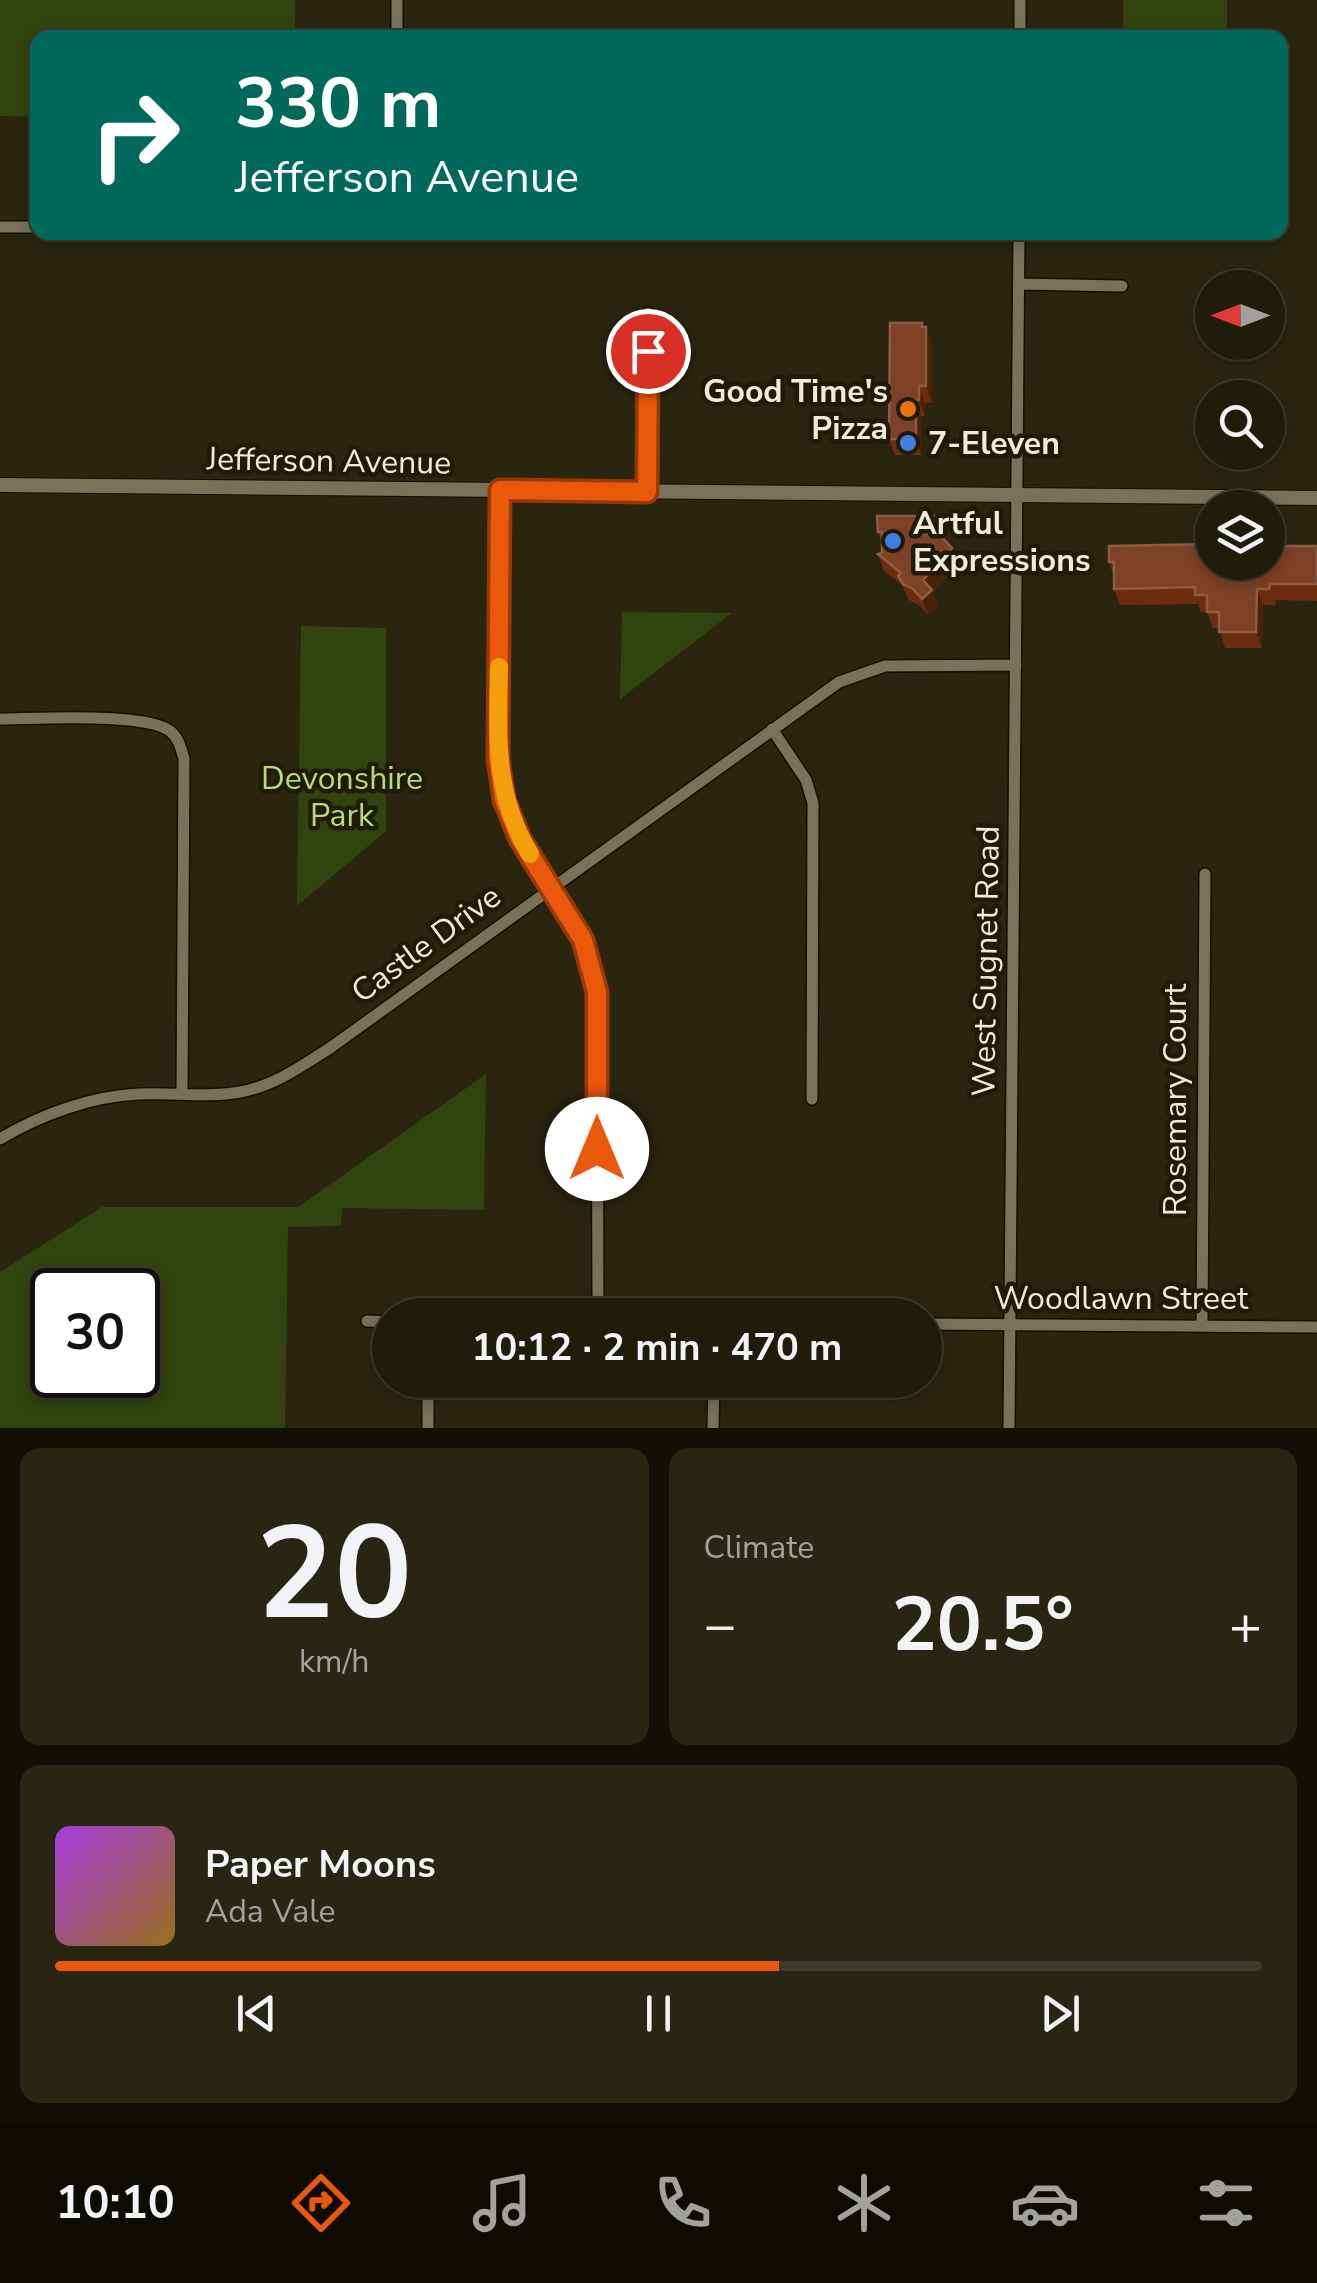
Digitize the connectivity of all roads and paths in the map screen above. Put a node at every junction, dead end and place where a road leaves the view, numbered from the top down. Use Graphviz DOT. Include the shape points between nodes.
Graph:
graph roads {
  1 [pos="397,0"];
  2 [pos="1020,0"];
  3 [pos="396,30"];
  4 [pos="1020,30"];
  5 [pos="0,226"];
  6 [pos="30,227"];
  7 [pos="1019,240"];
  8 [pos="1019,284"];
  9 [pos="1122,286"];
  10 [pos="648,313"];
  11 [pos="0,485"];
  12 [pos="500,490"];
  13 [pos="647,492"];
  14 [pos="1018,496"];
  15 [pos="1317,498"];
  16 [pos="1016,666"];
  17 [pos="0,719"];
  18 [pos="772,729"];
  19 [pos="1204,874"];
  20 [pos="550,888"];
  21 [pos="182,1094"];
  22 [pos="812,1099"];
  23 [pos="0,1139"];
  24 [pos="598,1298"];
  25 [pos="368,1321"];
  26 [pos="372,1321"];
  27 [pos="942,1324"];
  28 [pos="1010,1324"];
  29 [pos="1202,1326"];
  30 [pos="1317,1327"];
  31 [pos="428,1398"];
  32 [pos="714,1398"];
  33 [pos="428,1428"];
  34 [pos="714,1428"];
  35 [pos="1009,1428"];
  1 -- 3 [label="street"];
  2 -- 4 [label="street"];
  5 -- 6 [label="street"];
  7 -- 8 [label="street, West Sugnet Road"];
  8 -- 9 [label="street"];
  8 -- 14 [label="street, West Sugnet Road"];
  10 -- 13 [label="street"];
  11 -- 12 [label="street, Jefferson Avenue"];
  12 -- 13 [label="street, Jefferson Avenue"];
  12 -- 20 [label="street" via="498,759 509,813"];
  13 -- 14 [label="street, Jefferson Avenue"];
  14 -- 15 [label="street, Jefferson Avenue"];
  14 -- 16 [label="street, West Sugnet Road"];
  16 -- 18 [label="street, Castle Drive" via="908,664 865,671"];
  16 -- 28 [label="street, West Sugnet Road"];
  17 -- 21 [label="street" via="148,721 172,732 180,744"];
  18 -- 20 [label="street, Castle Drive"];
  18 -- 22 [label="street" via="814,803"];
  19 -- 29 [label="street, Rosemary Court"];
  20 -- 21 [label="street, Castle Drive" via="281,1078 239,1092"];
  20 -- 24 [label="street" via="583,940 597,992"];
  21 -- 23 [label="street, Castle Drive" via="135,1094 73,1107"];
  25 -- 26 [label="street"];
  27 -- 28 [label="street, Woodlawn Street"];
  28 -- 29 [label="street, Woodlawn Street"];
  28 -- 35 [label="street, West Sugnet Road"];
  29 -- 30 [label="street, Woodlawn Street"];
  31 -- 33 [label="street"];
  32 -- 34 [label="street"];
}
